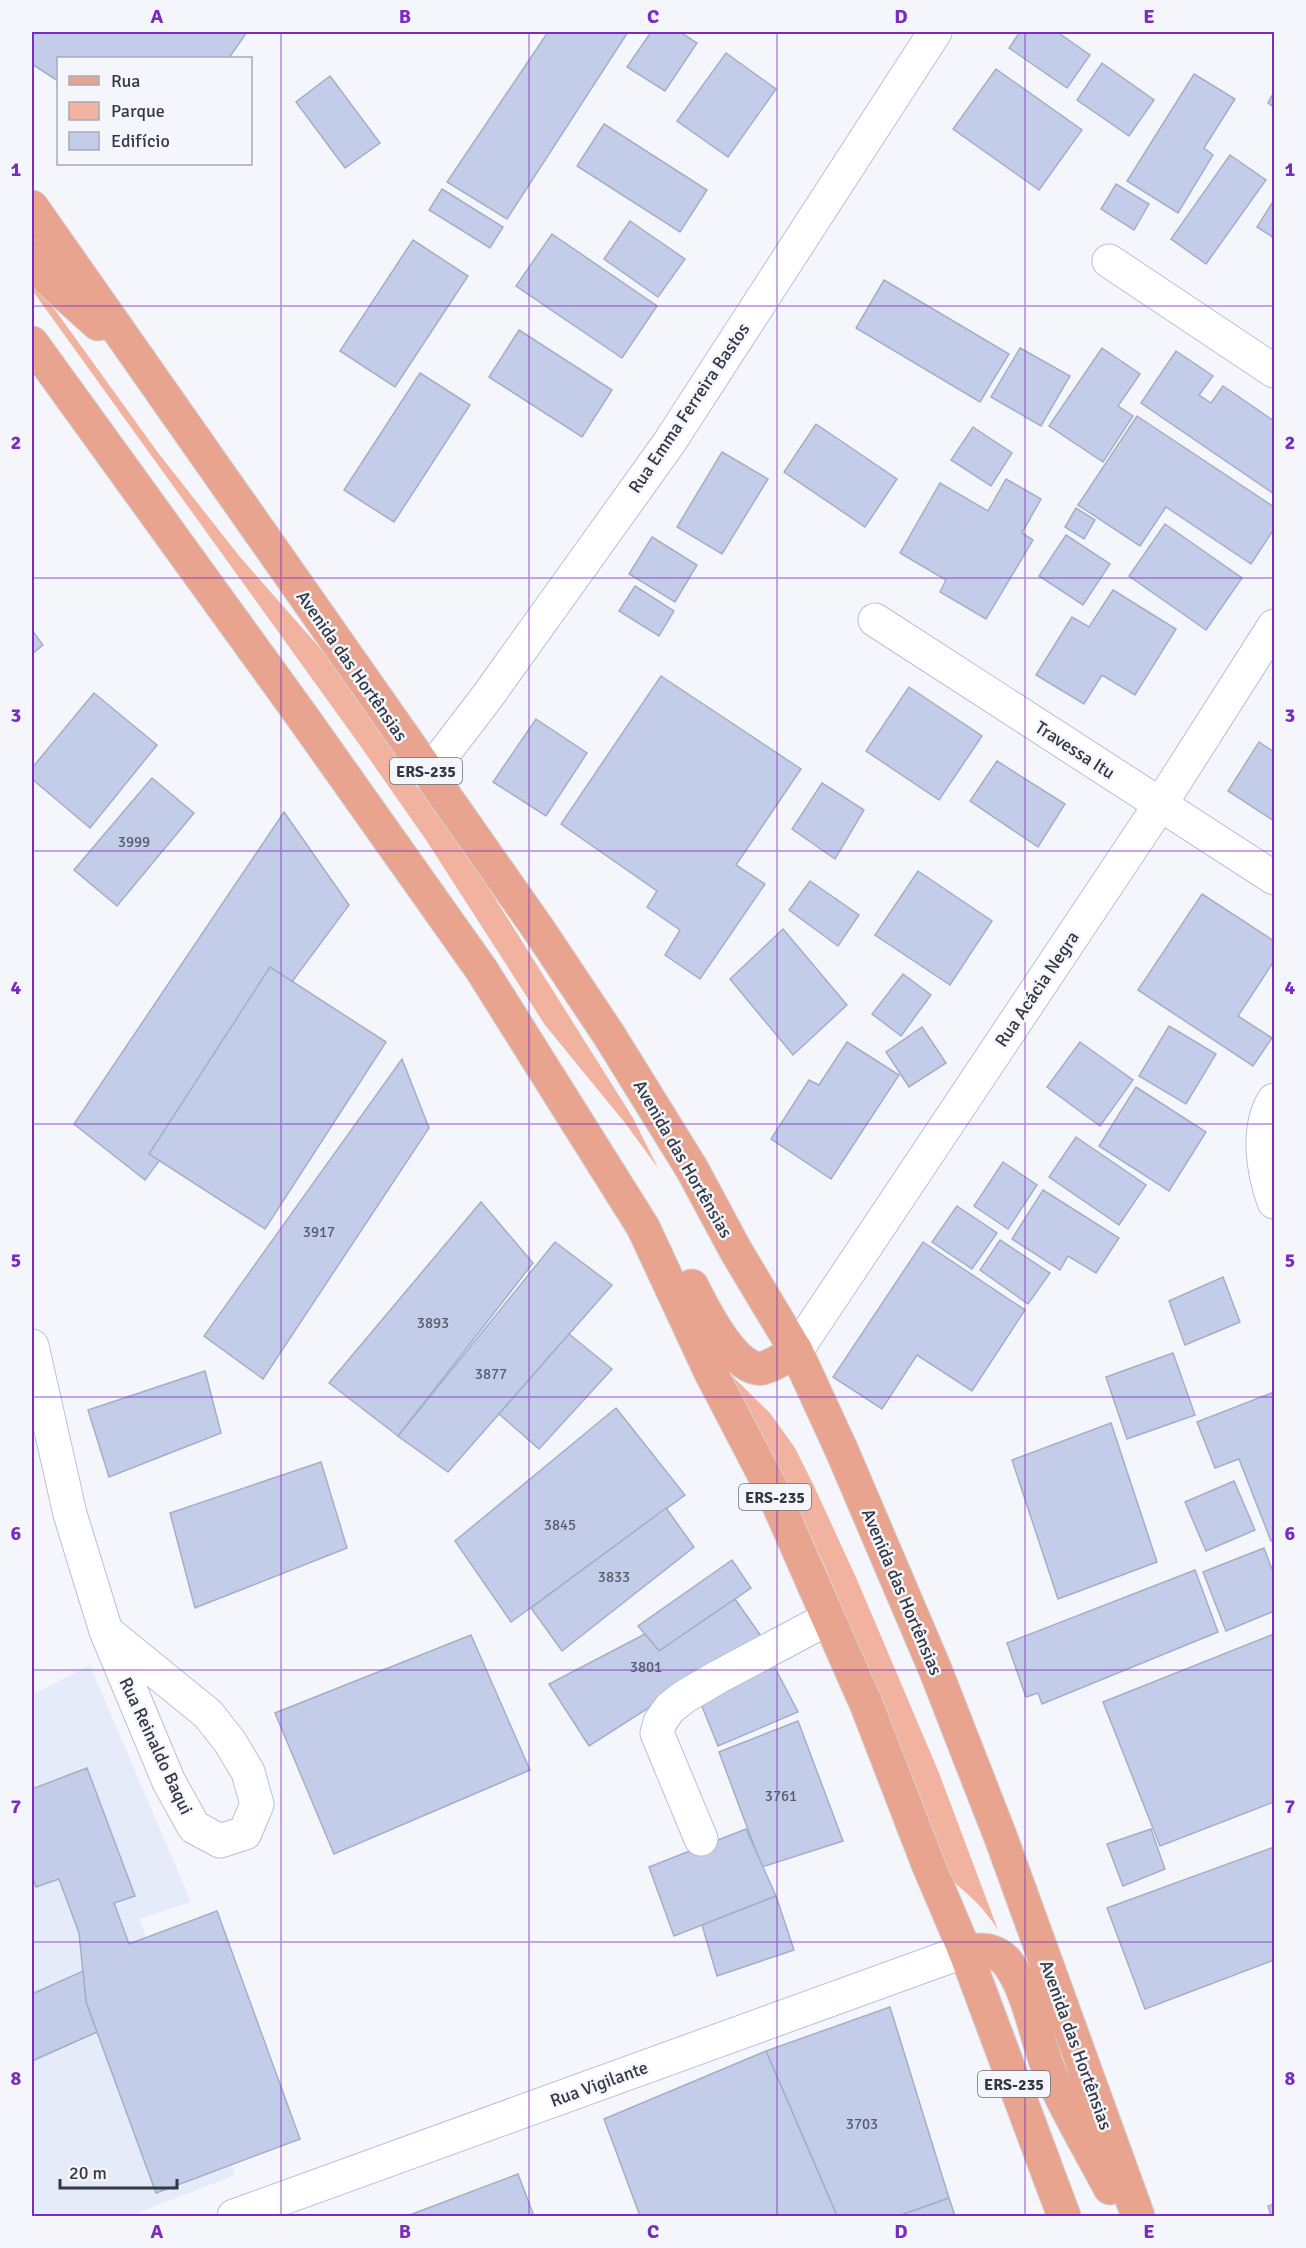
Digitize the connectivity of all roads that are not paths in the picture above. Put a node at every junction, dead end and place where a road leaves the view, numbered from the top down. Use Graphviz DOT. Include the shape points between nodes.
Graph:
graph roads {
  1 [pos="934,32"];
  2 [pos="32,207"];
  3 [pos="32,257"];
  4 [pos="1109,261"];
  5 [pos="32,344"];
  6 [pos="139,361"];
  7 [pos="1275,371"];
  8 [pos="875,620"];
  9 [pos="1275,626"];
  10 [pos="428,774"];
  11 [pos="1160,805"];
  12 [pos="1275,878"];
  13 [pos="541,1065"];
  14 [pos="1275,1100"];
  15 [pos="1275,1202"];
  16 [pos="32,1346"];
  17 [pos="796,1351"];
  18 [pos="827,1619"];
  19 [pos="106,1631"];
  20 [pos="701,1839"];
  21 [pos="965,1951"];
  22 [pos="234,2217"];
  23 [pos="1064,2217"];
  24 [pos="1125,2217"];
  25 [pos="1138,2217"];
  1 -- 10 [label="street, Rua Emma Ferreira Bastos" via="669,443"];
  2 -- 6 [label="main road, Avenida das Hortênsias / ERS-235"];
  3 -- 6 [label="main road" via="49,280"];
  4 -- 7 [label="street"];
  5 -- 13 [label="main road, ERS-235" via="379,823 481,969"];
  6 -- 10 [label="main road, Avenida das Hortênsias / ERS-235"];
  8 -- 11 [label="street, Travessa Itu"];
  9 -- 11 [label="street, Rua Acácia Negra"];
  10 -- 17 [label="main road, Avenida das Hortênsias / ERS-235" via="609,1035 692,1169"];
  11 -- 12 [label="street, Travessa Itu"];
  11 -- 17 [label="street, Rua Acácia Negra"];
  13 -- 17 [label="main road" via="615,1152 666,1233 704,1311 734,1354 748,1366 762,1369"];
  13 -- 18 [label="main road, ERS-235" via="643,1227 711,1373 772,1490"];
  14 -- 15 [label="street" via="1268,1110 1263,1145"];
  16 -- 19 [label="street, Rua Reinaldo Baqui" via="70,1515"];
  17 -- 25 [label="main road, Avenida das Hortênsias / ERS-235" via="935,1669 1001,1838"];
  18 -- 20 [label="street" via="684,1697 660,1722 657,1733"];
  18 -- 21 [label="main road, ERS-235" via="867,1706"];
  19 -- 19 [label="street, Rua Reinaldo Baqui" via="208,1714 231,1742 248,1772 257,1804 245,1833 220,1841 194,1827 169,1782"];
  21 -- 22 [label="street, Rua Vigilante"];
  21 -- 23 [label="main road, ERS-235"];
  21 -- 24 [label="main road" via="984,1948 1007,1962 1021,1989 1050,2072"];
}
